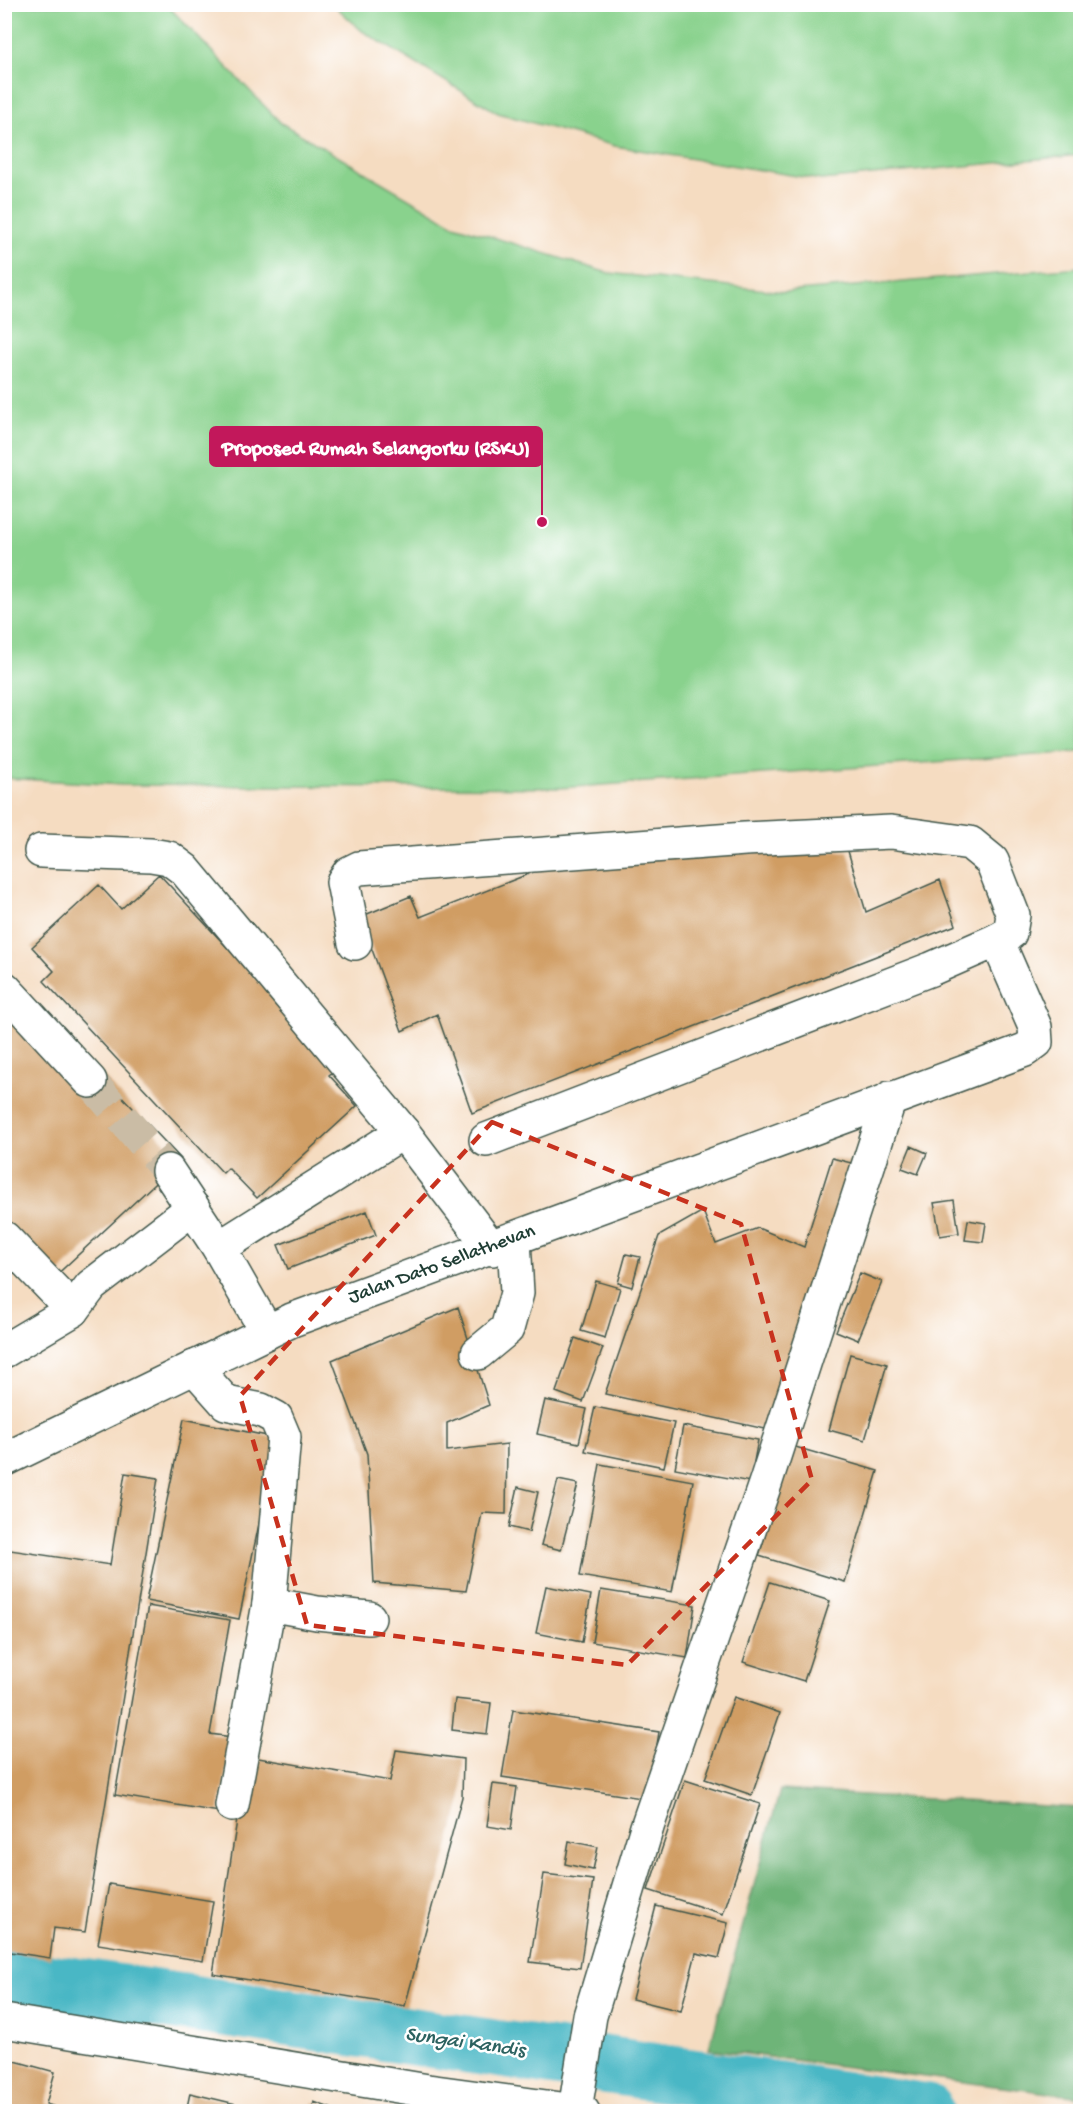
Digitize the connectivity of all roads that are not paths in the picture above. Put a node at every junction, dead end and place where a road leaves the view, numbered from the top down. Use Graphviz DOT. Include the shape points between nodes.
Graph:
graph roads {
  1 [pos="41,851"];
  2 [pos="996,940"];
  3 [pos="355,943"];
  4 [pos="4,988"];
  5 [pos="90,1081"];
  6 [pos="890,1098"];
  7 [pos="403,1132"];
  8 [pos="486,1140"];
  9 [pos="168,1171"];
  10 [pos="193,1208"];
  11 [pos="4,1238"];
  12 [pos="503,1244"];
  13 [pos="219,1248"];
  14 [pos="73,1310"];
  15 [pos="267,1332"];
  16 [pos="4,1352"];
  17 [pos="478,1353"];
  18 [pos="194,1367"];
  19 [pos="4,1460"];
  20 [pos="268,1604"];
  21 [pos="369,1618"];
  22 [pos="232,1805"];
  23 [pos="4,2021"];
  24 [pos="425,2101"];
  25 [pos="579,2105"];
  1 -- 7 [label="street" via="151,855 169,858 185,870"];
  2 -- 3 [label="street" via="1010,933 1013,915 992,861 970,843 891,832 359,868 343,882"];
  2 -- 6 [label="street, Jalan Dato Sellathevan" via="1035,1027 1036,1042 1025,1050"];
  2 -- 8 [label="street"];
  4 -- 5 [label="street"];
  6 -- 12 [label="street, Jalan Dato Sellathevan"];
  6 -- 25 [label="street" via="766,1481 647,1827 590,2016"];
  7 -- 12 [label="street"];
  7 -- 13 [label="street"];
  9 -- 10 [label="street"];
  10 -- 13 [label="street"];
  10 -- 14 [label="street" via="91,1286"];
  11 -- 14 [label="street"];
  12 -- 15 [label="street, Jalan Dato Sellathevan"];
  12 -- 17 [label="street" via="517,1293 507,1329"];
  13 -- 15 [label="street"];
  14 -- 16 [label="street"];
  15 -- 18 [label="street, Jalan Dato Sellathevan"];
  18 -- 19 [label="street, Jalan Dato Sellathevan"];
  18 -- 20 [label="street" via="226,1403 261,1410 276,1418 284,1437"];
  20 -- 21 [label="street"];
  20 -- 22 [label="street"];
  23 -- 24 [label="street"];
  24 -- 25 [label="street"];
}
